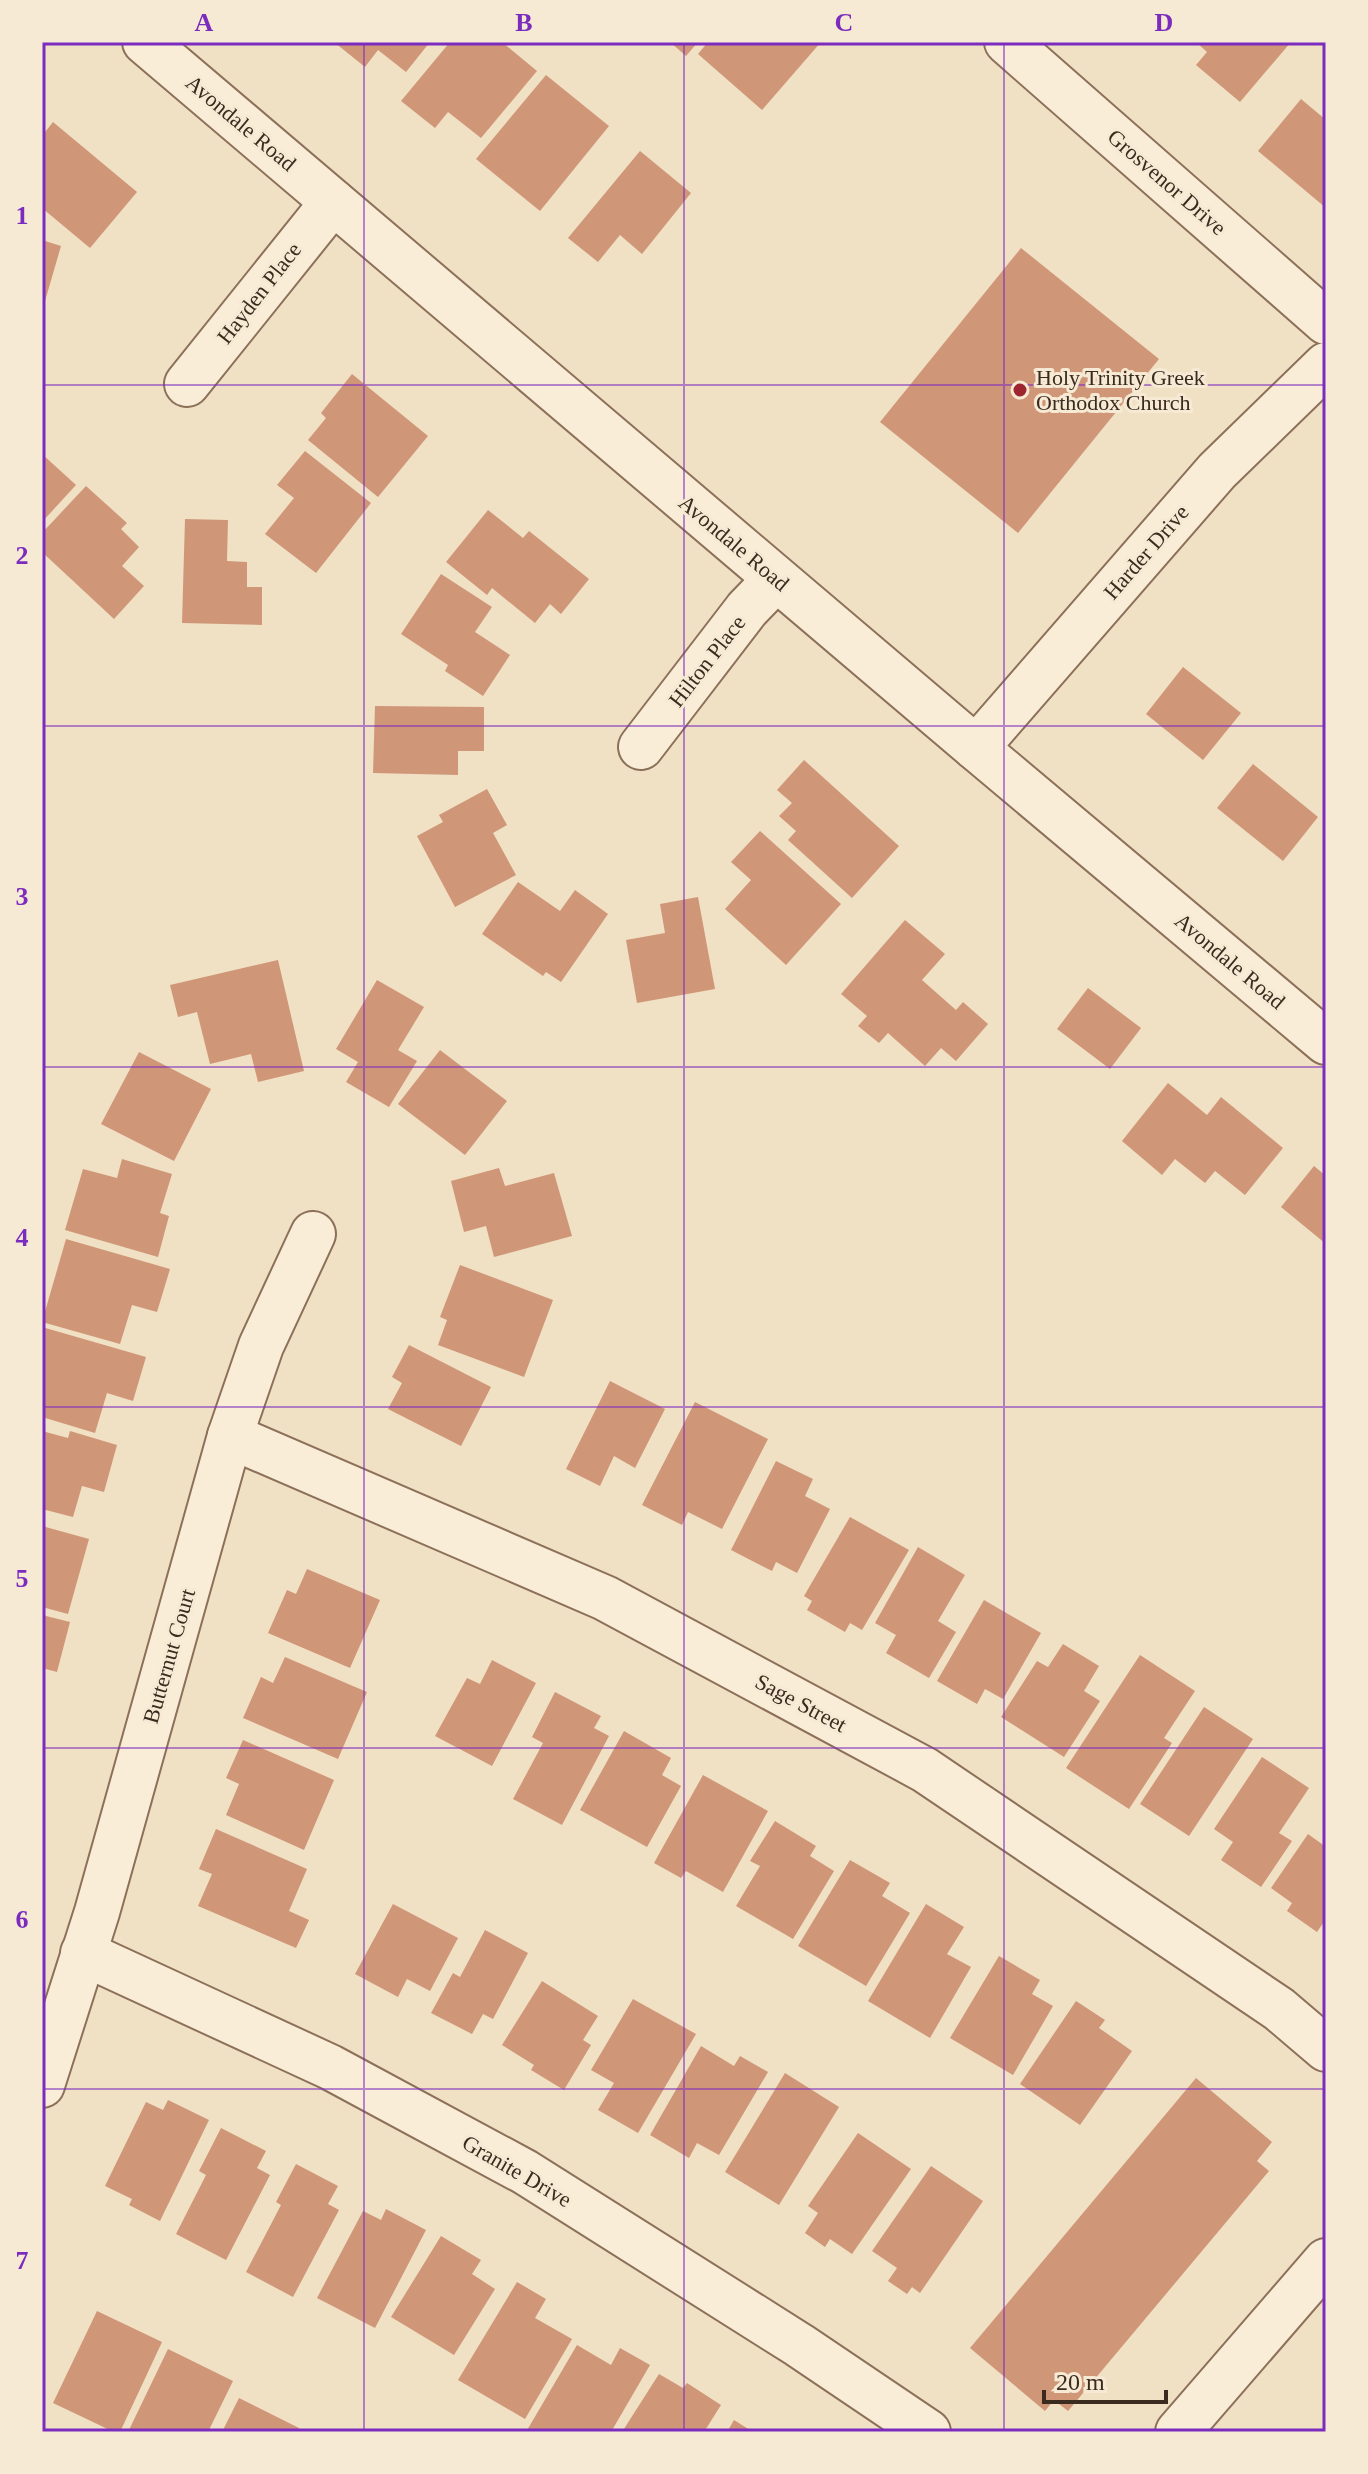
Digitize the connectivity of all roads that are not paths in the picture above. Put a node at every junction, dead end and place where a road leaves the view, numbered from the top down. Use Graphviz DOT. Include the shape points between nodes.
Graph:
graph roads {
  1 [pos="145,42"];
  2 [pos="1007,42"];
  3 [pos="333,202"];
  4 [pos="1326,322"];
  5 [pos="1326,365"];
  6 [pos="187,384"];
  7 [pos="776,579"];
  8 [pos="641,747"];
  9 [pos="976,748"];
  10 [pos="1326,1042"];
  11 [pos="313,1234"];
  12 [pos="230,1436"];
  13 [pos="83,1953"];
  14 [pos="1326,2049"];
  15 [pos="42,2085"];
  16 [pos="1326,2261"];
  17 [pos="928,2432"];
  18 [pos="1178,2432"];
  1 -- 3 [label="street, Avondale Road"];
  2 -- 4 [label="street, Grosvenor Drive"];
  3 -- 6 [label="street, Hayden Place"];
  3 -- 7 [label="street, Avondale Road"];
  5 -- 9 [label="street, Harder Drive" via="1217,471"];
  7 -- 8 [label="street, Hilton Place"];
  7 -- 9 [label="street, Avondale Road"];
  9 -- 10 [label="street, Avondale Road"];
  11 -- 12 [label="street, Butternut Court" via="261,1346"];
  12 -- 13 [label="street, Butternut Court"];
  12 -- 14 [label="street, Sage Street" via="605,1598 925,1770 1279,2009"];
  13 -- 15 [label="street, Butternut Court"];
  13 -- 17 [label="street, Granite Drive" via="330,2067 525,2172"];
  16 -- 18 [label="street"];
}
